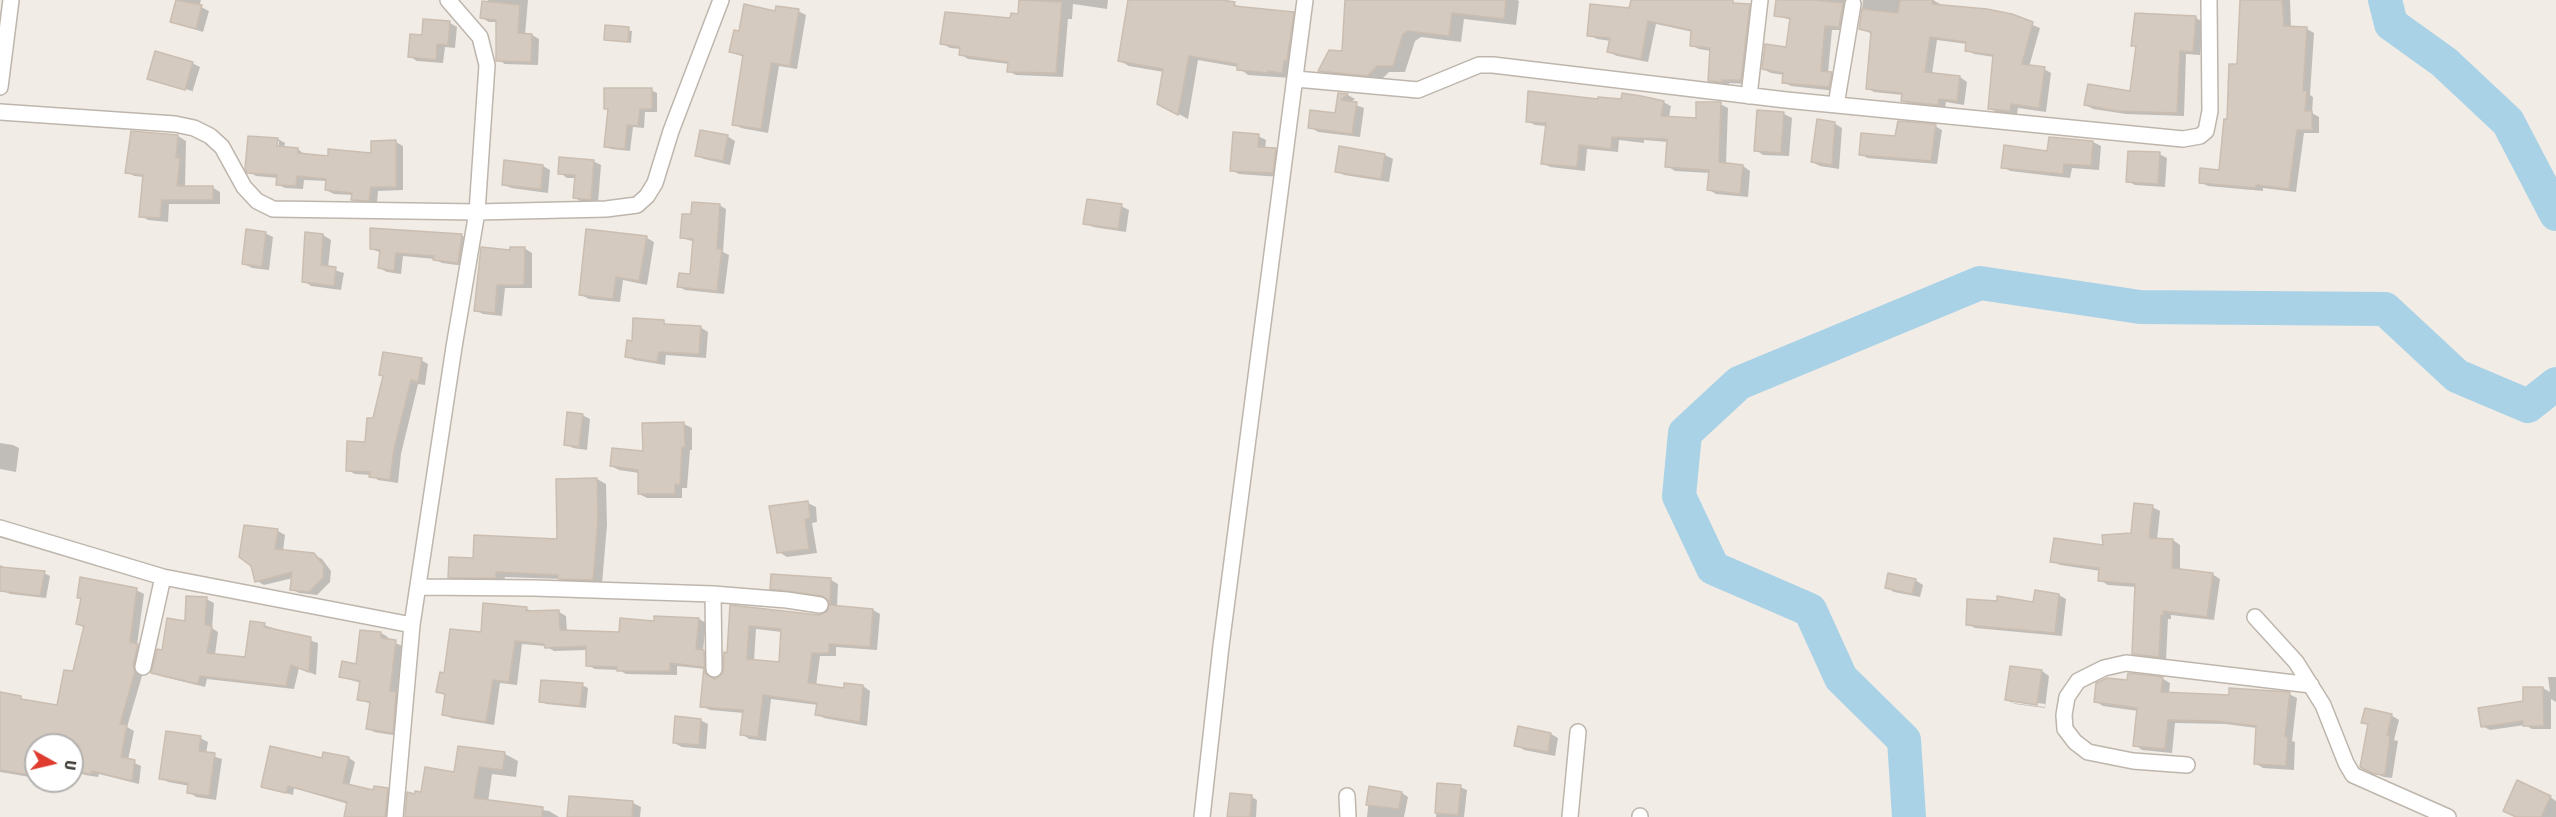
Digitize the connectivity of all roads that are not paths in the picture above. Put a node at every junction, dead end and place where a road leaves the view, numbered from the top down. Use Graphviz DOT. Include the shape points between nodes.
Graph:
graph roads {
  1 [pos="11,0"];
  2 [pos="448,0"];
  3 [pos="721,0"];
  4 [pos="1305,0"];
  5 [pos="1760,0"];
  6 [pos="2209,0"];
  7 [pos="1853,4"];
  8 [pos="1296,79"];
  9 [pos="0,87"];
  10 [pos="1749,96"];
  11 [pos="1836,105"];
  12 [pos="0,112"];
  13 [pos="477,212"];
  14 [pos="0,528"];
  15 [pos="163,577"];
  16 [pos="418,587"];
  17 [pos="713,594"];
  18 [pos="820,605"];
  19 [pos="2255,617"];
  20 [pos="412,625"];
  21 [pos="143,667"];
  22 [pos="714,669"];
  23 [pos="2311,686"];
  24 [pos="1578,732"];
  25 [pos="2187,765"];
  26 [pos="1347,796"];
  27 [pos="395,817"];
  28 [pos="1202,817"];
  29 [pos="1347,817"];
  30 [pos="1569,817"];
  31 [pos="2448,817"];
  1 -- 9 [label="street"];
  2 -- 13 [label="street" via="480,37 487,65"];
  3 -- 13 [label="street" via="655,183 637,205"];
  4 -- 8 [label="street"];
  5 -- 10 [label="street"];
  6 -- 11 [label="street" via="2210,111 2206,131 2200,136 2183,139"];
  7 -- 11 [label="street"];
  8 -- 10 [label="street" via="1418,90 1479,65 1493,65"];
  8 -- 28 [label="street"];
  10 -- 11 [label="street"];
  12 -- 13 [label="street" via="194,128 222,147 244,187 257,201 273,209"];
  13 -- 16 [label="street"];
  14 -- 15 [label="street"];
  15 -- 20 [label="street"];
  15 -- 21 [label="street"];
  16 -- 17 [label="street"];
  16 -- 20 [label="street"];
  17 -- 18 [label="street"];
  17 -- 22 [label="street"];
  19 -- 23 [label="street" via="2296,662"];
  20 -- 27 [label="street"];
  23 -- 25 [label="street" via="2126,663 2104,668 2078,681 2067,697 2065,729 2088,752 2133,761"];
  23 -- 31 [label="street" via="2353,775"];
  24 -- 30 [label="street"];
  26 -- 29 [label="street"];
}
